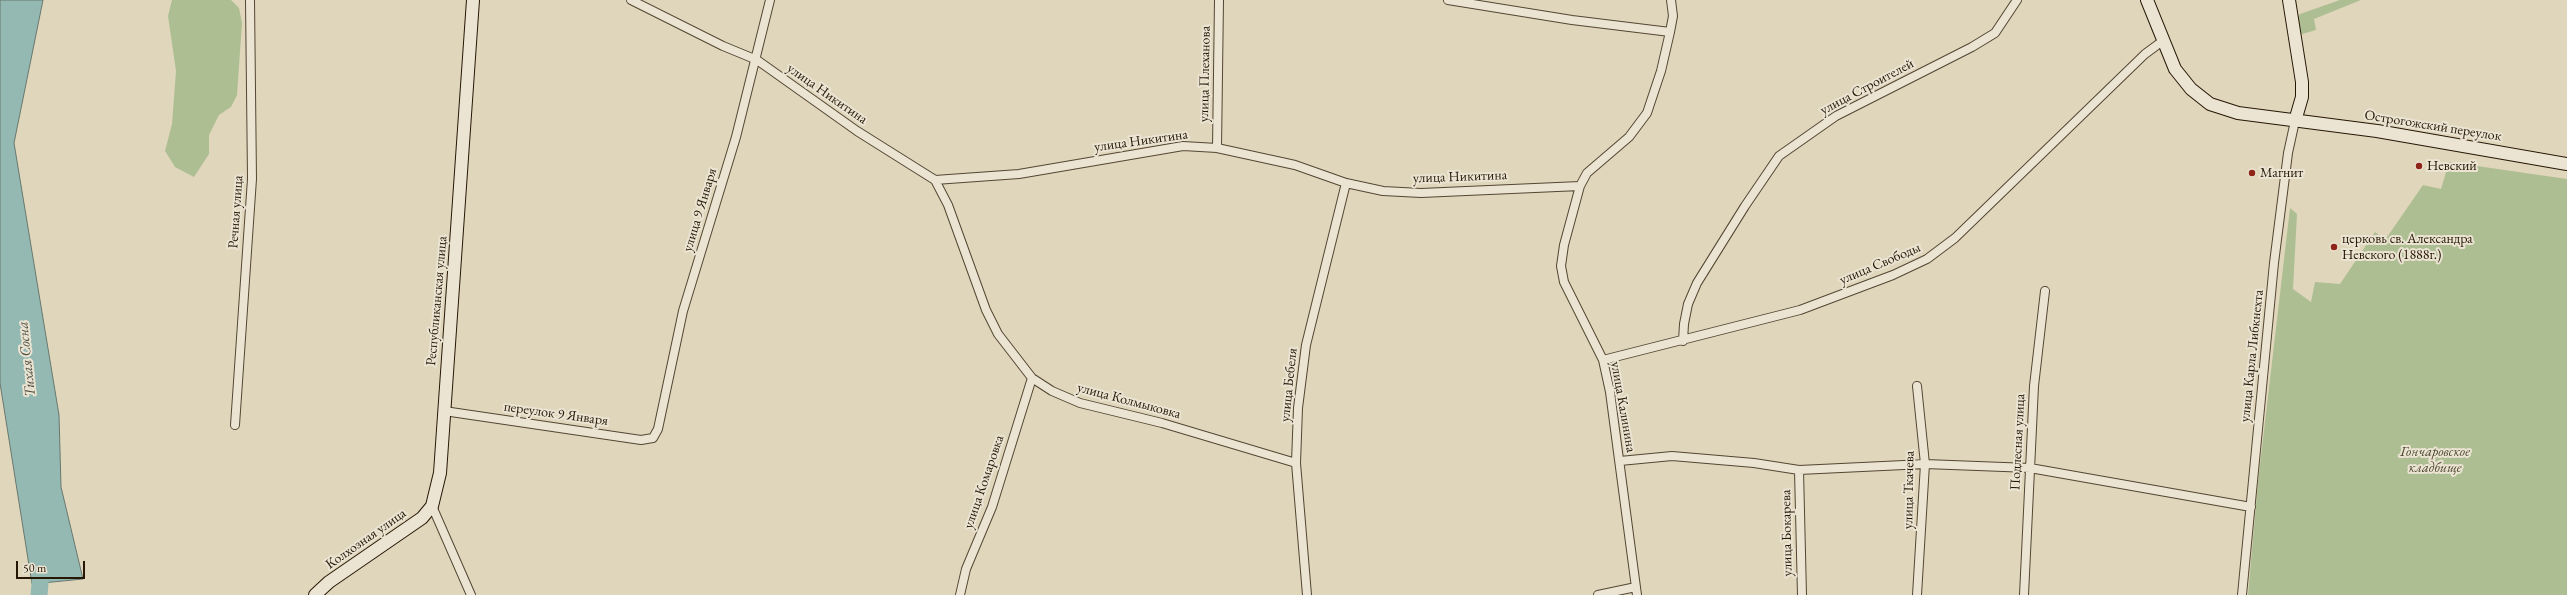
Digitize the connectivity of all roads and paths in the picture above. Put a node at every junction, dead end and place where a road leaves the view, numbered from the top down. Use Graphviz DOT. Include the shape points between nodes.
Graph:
graph roads {
  1 [pos="250,0"];
  2 [pos="473,0"];
  3 [pos="631,0"];
  4 [pos="770,0"];
  5 [pos="1219,0"];
  6 [pos="1448,0"];
  7 [pos="1671,0"];
  8 [pos="2017,0"];
  9 [pos="2147,0"];
  10 [pos="2289,0"];
  11 [pos="1670,32"];
  12 [pos="2164,40"];
  13 [pos="756,60"];
  14 [pos="2295,121"];
  15 [pos="1217,148"];
  16 [pos="2567,164"];
  17 [pos="936,180"];
  18 [pos="1346,183"];
  19 [pos="1580,186"];
  20 [pos="2045,290"];
  21 [pos="1683,341"];
  22 [pos="1603,360"];
  23 [pos="1032,378"];
  24 [pos="1917,386"];
  25 [pos="444,411"];
  26 [pos="235,425"];
  27 [pos="658,428"];
  28 [pos="1620,461"];
  29 [pos="1296,463"];
  30 [pos="1925,464"];
  31 [pos="2030,468"];
  32 [pos="1799,470"];
  33 [pos="432,506"];
  34 [pos="2250,507"];
  35 [pos="1637,591"];
  36 [pos="315,595"];
  37 [pos="471,595"];
  38 [pos="960,595"];
  39 [pos="1307,595"];
  40 [pos="1598,595"];
  41 [pos="1802,595"];
  42 [pos="1917,595"];
  43 [pos="2024,595"];
  44 [pos="2242,595"];
  1 -- 26 [label="street, Речная улица" via="252,179"];
  2 -- 25 [label="street, Республиканская улица"];
  3 -- 13 [label="street, улица Никитина"];
  4 -- 13 [label="street, улица 9 Января"];
  5 -- 15 [label="street, улица Плеханова"];
  6 -- 11 [label="street" via="1572,20"];
  7 -- 11 [label="street" via="1673,16"];
  8 -- 21 [label="street, улица Строителей" via="1995,33 1836,116 1779,156 1697,283 1688,304"];
  9 -- 12 [label="street, Острогожский переулок"];
  10 -- 14 [label="street" via="2302,82 2302,97"];
  11 -- 19 [label="street" via="1647,113 1629,137 1587,173"];
  12 -- 14 [label="street, Острогожский переулок" via="2176,69 2191,90 2210,104 2238,113"];
  12 -- 21 [label="street, улица Свободы" via="2145,54 1955,238 1927,259 1894,276 1800,310"];
  13 -- 17 [label="street, улица Никитина" via="857,131"];
  13 -- 27 [label="street, улица 9 Января" via="683,311"];
  14 -- 16 [label="street, Острогожский переулок" via="2377,131"];
  14 -- 34 [label="street, улица Карла Либкнехта" via="2288,153 2274,263"];
  15 -- 17 [label="street, улица Никитина" via="1183,146 1019,174"];
  15 -- 18 [label="street, улица Никитина" via="1295,165"];
  17 -- 23 [label="street, улица Колмыковка" via="948,205 986,310 998,334"];
  18 -- 19 [label="street, улица Никитина" via="1383,191 1421,193"];
  18 -- 29 [label="street, улица Бебеля" via="1306,345 1298,408"];
  19 -- 22 [label="street, улица Калинина" via="1561,266 1564,282"];
  20 -- 31 [label="street, Подлесная улица" via="2034,386"];
  21 -- 22 [label="street, улица Свободы"];
  22 -- 28 [label="street, улица Калинина"];
  23 -- 29 [label="street, улица Колмыковка" via="1080,403 1162,422"];
  23 -- 38 [label="street, улица Комаровка" via="992,508 966,569"];
  24 -- 30 [label="street, улица Ткачева"];
  25 -- 27 [label="street, переулок 9 Января" via="641,440 653,438"];
  25 -- 33 [label="street, Республиканская улица" via="440,473"];
  28 -- 32 [label="street" via="1672,456 1754,463"];
  28 -- 35 [label="street, улица Калинина"];
  29 -- 39 [label="street, улица Бебеля"];
  30 -- 31 [label="street"];
  30 -- 32 [label="street"];
  30 -- 42 [label="street, улица Ткачева"];
  31 -- 34 [label="street"];
  31 -- 43 [label="street, Подлесная улица"];
  32 -- 41 [label="street, улица Бокарева"];
  33 -- 36 [label="street, Колхозная улица" via="422,518 329,582"];
  33 -- 37 [label="street"];
  34 -- 44 [label="street, улица Карла Либкнехта"];
  35 -- 40 [label="street"];
}
